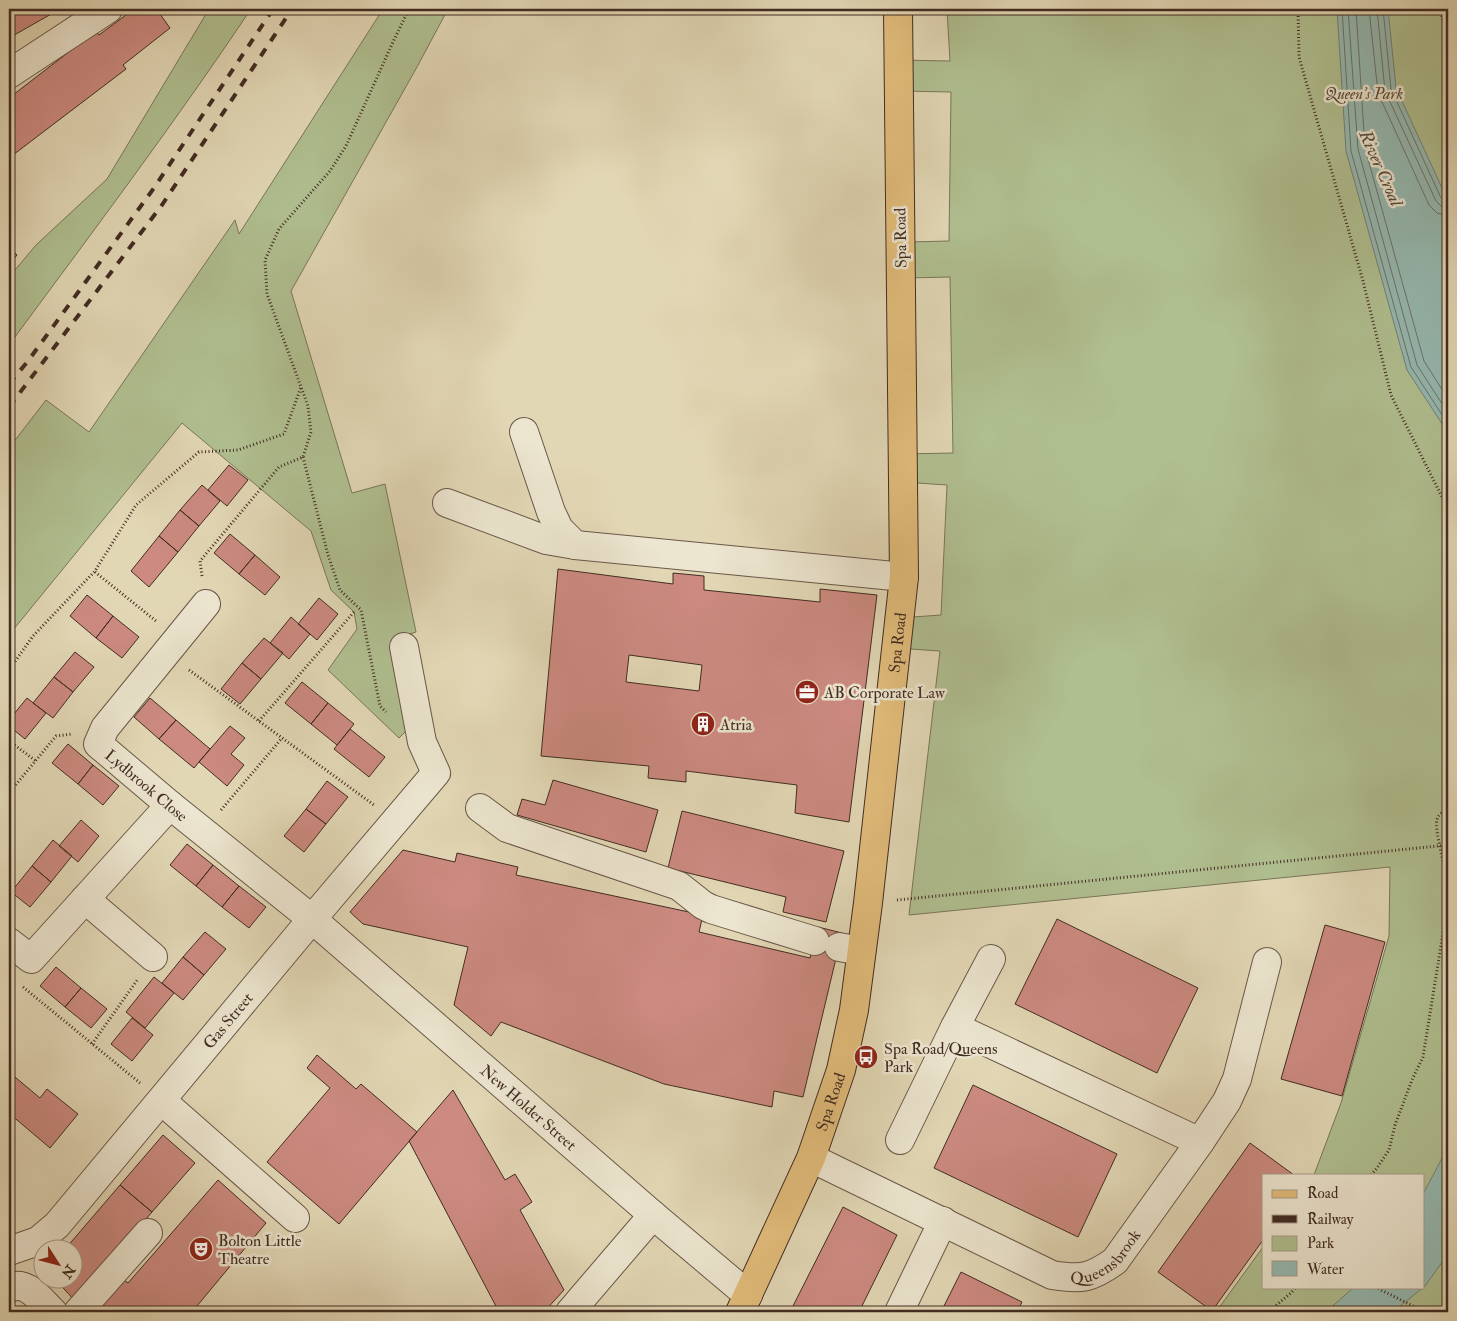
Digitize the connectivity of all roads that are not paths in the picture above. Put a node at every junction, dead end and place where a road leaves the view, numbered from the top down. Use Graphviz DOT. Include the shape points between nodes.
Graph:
graph roads {
  1 [pos="108,9"];
  2 [pos="898,9"];
  3 [pos="9,74"];
  4 [pos="524,432"];
  5 [pos="447,503"];
  6 [pos="575,545"];
  7 [pos="904,577"];
  8 [pos="206,604"];
  9 [pos="404,646"];
  10 [pos="170,805"];
  11 [pos="480,808"];
  12 [pos="85,899"];
  13 [pos="312,919"];
  14 [pos="9,942"];
  15 [pos="838,946"];
  16 [pos="153,957"];
  17 [pos="991,958"];
  18 [pos="1267,962"];
  19 [pos="955,1027"];
  20 [pos="162,1101"];
  21 [pos="900,1140"];
  22 [pos="1200,1142"];
  23 [pos="811,1158"];
  24 [pos="653,1215"];
  25 [pos="295,1218"];
  26 [pos="943,1221"];
  27 [pos="148,1233"];
  28 [pos="9,1251"];
  29 [pos="9,1288"];
  30 [pos="744,1304"];
  31 [pos="53,1312"];
  32 [pos="78,1312"];
  33 [pos="570,1312"];
  34 [pos="899,1312"];
  1 -- 3 [label="street"];
  2 -- 7 [label="main road, Spa Road"];
  4 -- 6 [label="street" via="551,512 559,529"];
  5 -- 6 [label="street" via="546,540"];
  6 -- 7 [label="street"];
  7 -- 15 [label="main road, Spa Road" via="868,903"];
  8 -- 10 [label="street, Lydbrook Close" via="105,728 98,744"];
  9 -- 13 [label="street, Gas Street" via="422,742 436,773"];
  10 -- 12 [label="street"];
  10 -- 13 [label="street, Lydbrook Close"];
  11 -- 15 [label="street" via="507,828 679,886 711,909"];
  12 -- 14 [label="street" via="30,959"];
  12 -- 16 [label="street"];
  13 -- 20 [label="street, Gas Street"];
  13 -- 24 [label="street, New Holder Street"];
  15 -- 23 [label="main road, Spa Road" via="854,1010 841,1070"];
  17 -- 19 [label="street"];
  18 -- 22 [label="street, Queensbrook" via="1237,1079 1227,1101"];
  19 -- 21 [label="street"];
  19 -- 22 [label="street"];
  20 -- 25 [label="street"];
  20 -- 28 [label="street, Gas Street" via="57,1225 38,1241"];
  22 -- 26 [label="street, Queensbrook" via="1115,1261 1087,1277 1052,1275"];
  23 -- 26 [label="street, Queensbrook"];
  23 -- 30 [label="main road, Spa Road"];
  24 -- 30 [label="street, New Holder Street"];
  24 -- 33 [label="street"];
  26 -- 34 [label="street"];
  27 -- 32 [label="street"];
  29 -- 31 [label="street" via="15,1285 25,1287"];
}
